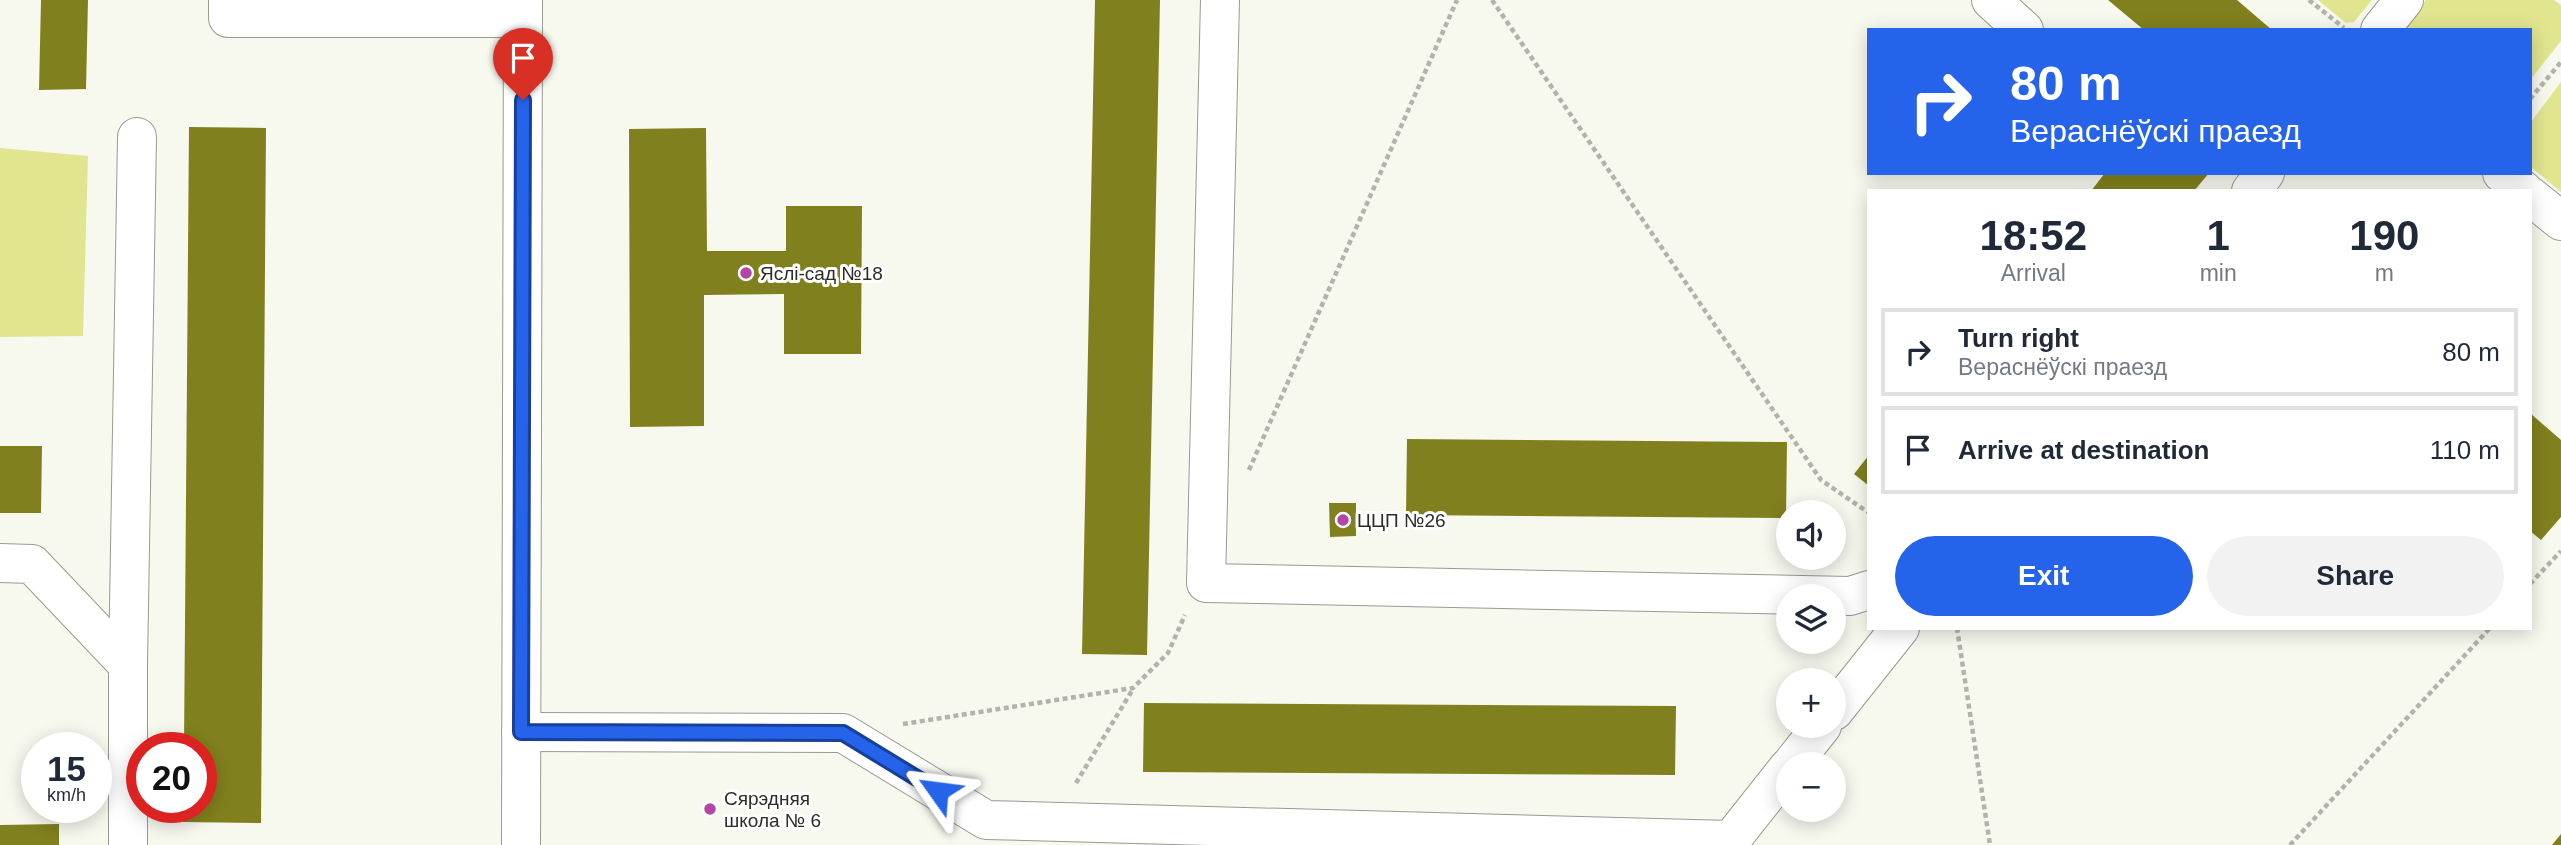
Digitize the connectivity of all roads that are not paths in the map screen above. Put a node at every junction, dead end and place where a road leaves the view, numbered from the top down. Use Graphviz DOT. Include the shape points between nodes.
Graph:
graph roads {
  1 [pos="228,0"];
  2 [pos="1220,0"];
  3 [pos="1991,0"];
  4 [pos="2404,0"];
  5 [pos="523,9"];
  6 [pos="2022,28"];
  7 [pos="2382,28"];
  8 [pos="137,137"];
  9 [pos="2262,175"];
  10 [pos="2504,175"];
  11 [pos="2252,189"];
  12 [pos="2522,189"];
  13 [pos="2532,198"];
  14 [pos="2561,220"];
  15 [pos="0,563"];
  16 [pos="1867,591"];
  17 [pos="1898,630"];
  18 [pos="128,665"];
  19 [pos="1846,696"];
  20 [pos="521,732"];
  21 [pos="1813,738"];
  22 [pos="1802,752"];
  23 [pos="1776,784"];
  24 [pos="128,845"];
  25 [pos="521,845"];
  1 -- 5 [label="street" via="228,18"];
  2 -- 16 [label="street" via="1206,583 1850,596"];
  3 -- 6 [label="street"];
  4 -- 7 [label="street"];
  5 -- 20 [label="street"];
  8 -- 18 [label="street"];
  9 -- 11 [label="street"];
  10 -- 12 [label="street"];
  13 -- 14 [label="street"];
  15 -- 18 [label="street" via="32,564"];
  17 -- 19 [label="street"];
  18 -- 24 [label="street"];
  20 -- 23 [label="street" via="843,733 986,820 1731,840"];
  20 -- 25 [label="street"];
  21 -- 22 [label="street"];
}
